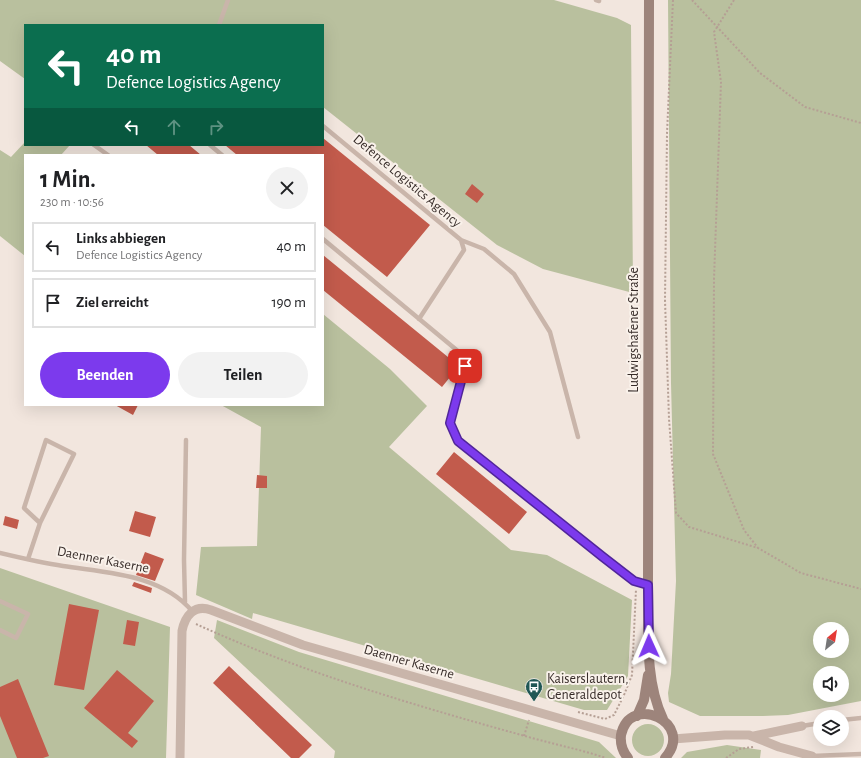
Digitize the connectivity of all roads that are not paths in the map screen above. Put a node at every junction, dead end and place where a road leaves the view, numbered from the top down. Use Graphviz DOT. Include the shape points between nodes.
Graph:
graph roads {
  1 [pos="228,0"];
  2 [pos="649,0"];
  3 [pos="219,24"];
  4 [pos="324,127"];
  5 [pos="95,146"];
  6 [pos="211,146"];
  7 [pos="107,154"];
  8 [pos="221,154"];
  9 [pos="324,240"];
  10 [pos="461,240"];
  11 [pos="419,319"];
  12 [pos="578,437"];
  13 [pos="186,440"];
  14 [pos="40,523"];
  15 [pos="0,553"];
  16 [pos="28,559"];
  17 [pos="648,585"];
  18 [pos="0,601"];
  19 [pos="185,602"];
  20 [pos="192,611"];
  21 [pos="0,630"];
  22 [pos="650,661"];
  23 [pos="637,716"];
  24 [pos="861,718"];
  25 [pos="662,719"];
  26 [pos="849,719"];
  27 [pos="813,724"];
  28 [pos="802,726"];
  29 [pos="621,736"];
  30 [pos="754,736"];
  31 [pos="673,739"];
  32 [pos="861,754"];
  33 [pos="814,757"];
  34 [pos="180,758"];
  35 [pos="628,758"];
  36 [pos="666,758"];
  1 -- 3 [label="lane"];
  2 -- 17 [label="street, Ludwigshafener Straße"];
  4 -- 10 [label="lane, Defence Logistics Agency"];
  5 -- 7 [label="lane"];
  6 -- 8 [label="lane"];
  9 -- 11 [label="lane"];
  10 -- 11 [label="lane, Defence Logistics Agency" via="464,250"];
  10 -- 12 [label="lane" via="484,248 514,274 550,332"];
  11 -- 17 [label="lane" via="459,352 465,366 450,423 458,441 637,582"];
  13 -- 19 [label="lane"];
  14 -- 14 [label="lane" via="74,454 46,440 24,508"];
  14 -- 16 [label="lane"];
  15 -- 16 [label="lane, Daenner Kaserne"];
  16 -- 19 [label="lane, Daenner Kaserne" via="137,578 161,587"];
  17 -- 22 [label="street, Ludwigshafener Straße"];
  18 -- 21 [label="lane" via="28,614 16,638"];
  19 -- 20 [label="lane, Daenner Kaserne"];
  20 -- 29 [label="street, Daenner Kaserne" via="205,608 303,645"];
  20 -- 34 [label="street" via="182,631"];
  22 -- 23 [label="street, Ludwigshafener Straße" via="644,700"];
  22 -- 25 [label="street, Ludwigshafener Straße" via="656,704"];
  23 -- 25 [label="street" via="652,715"];
  23 -- 29 [label="street" via="626,724"];
  24 -- 26 [label="lane"];
  25 -- 31 [label="street, Ludwigshafener Straße" via="670,728"];
  27 -- 28 [label="lane"];
  28 -- 30 [label="street"];
  29 -- 35 [label="street" via="622,748"];
  30 -- 31 [label="street" via="724,735"];
  30 -- 33 [label="street" via="779,747"];
  31 -- 36 [label="street"];
  32 -- 33 [label="lane"];
}
